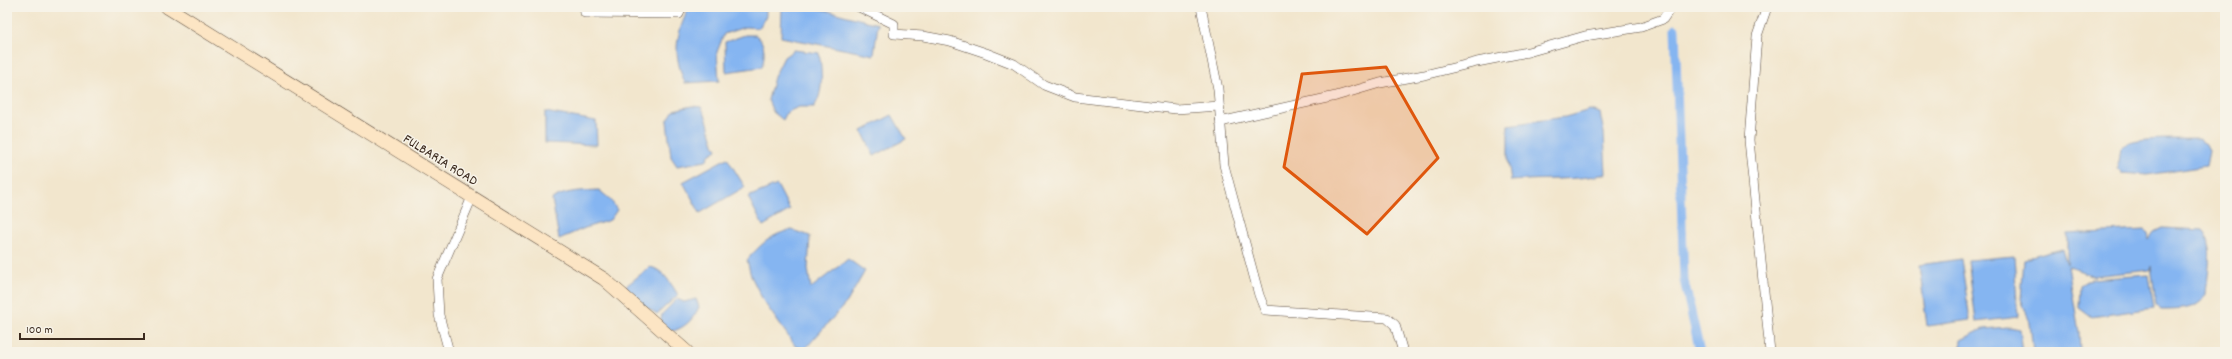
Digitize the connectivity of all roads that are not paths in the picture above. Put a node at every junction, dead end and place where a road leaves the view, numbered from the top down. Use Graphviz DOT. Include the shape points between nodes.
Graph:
graph roads {
  1 [pos="167,7"];
  2 [pos="584,7"];
  3 [pos="682,7"];
  4 [pos="859,7"];
  5 [pos="1201,7"];
  6 [pos="1671,7"];
  7 [pos="1767,7"];
  8 [pos="1219,106"];
  9 [pos="1220,122"];
  10 [pos="472,197"];
  11 [pos="449,352"];
  12 [pos="687,352"];
  13 [pos="1403,352"];
  14 [pos="1770,352"];
  1 -- 10 [label="main road, FULBARIA ROAD"];
  2 -- 3 [label="street" via="584,13 651,15 679,14"];
  4 -- 8 [label="street" via="894,24 894,34 950,41 986,53 1014,64 1044,85 1075,97 1176,108"];
  5 -- 8 [label="street" via="1218,89"];
  6 -- 9 [label="street" via="1663,19 1641,27 1585,36 1528,52 1380,83 1336,96"];
  7 -- 14 [label="street" via="1757,36 1748,140"];
  8 -- 9 [label="street"];
  9 -- 13 [label="street" via="1224,165 1265,310 1387,318 1395,325"];
  10 -- 11 [label="street" via="437,279 439,315"];
  10 -- 12 [label="main road, FULBARIA ROAD" via="604,279"];
}
